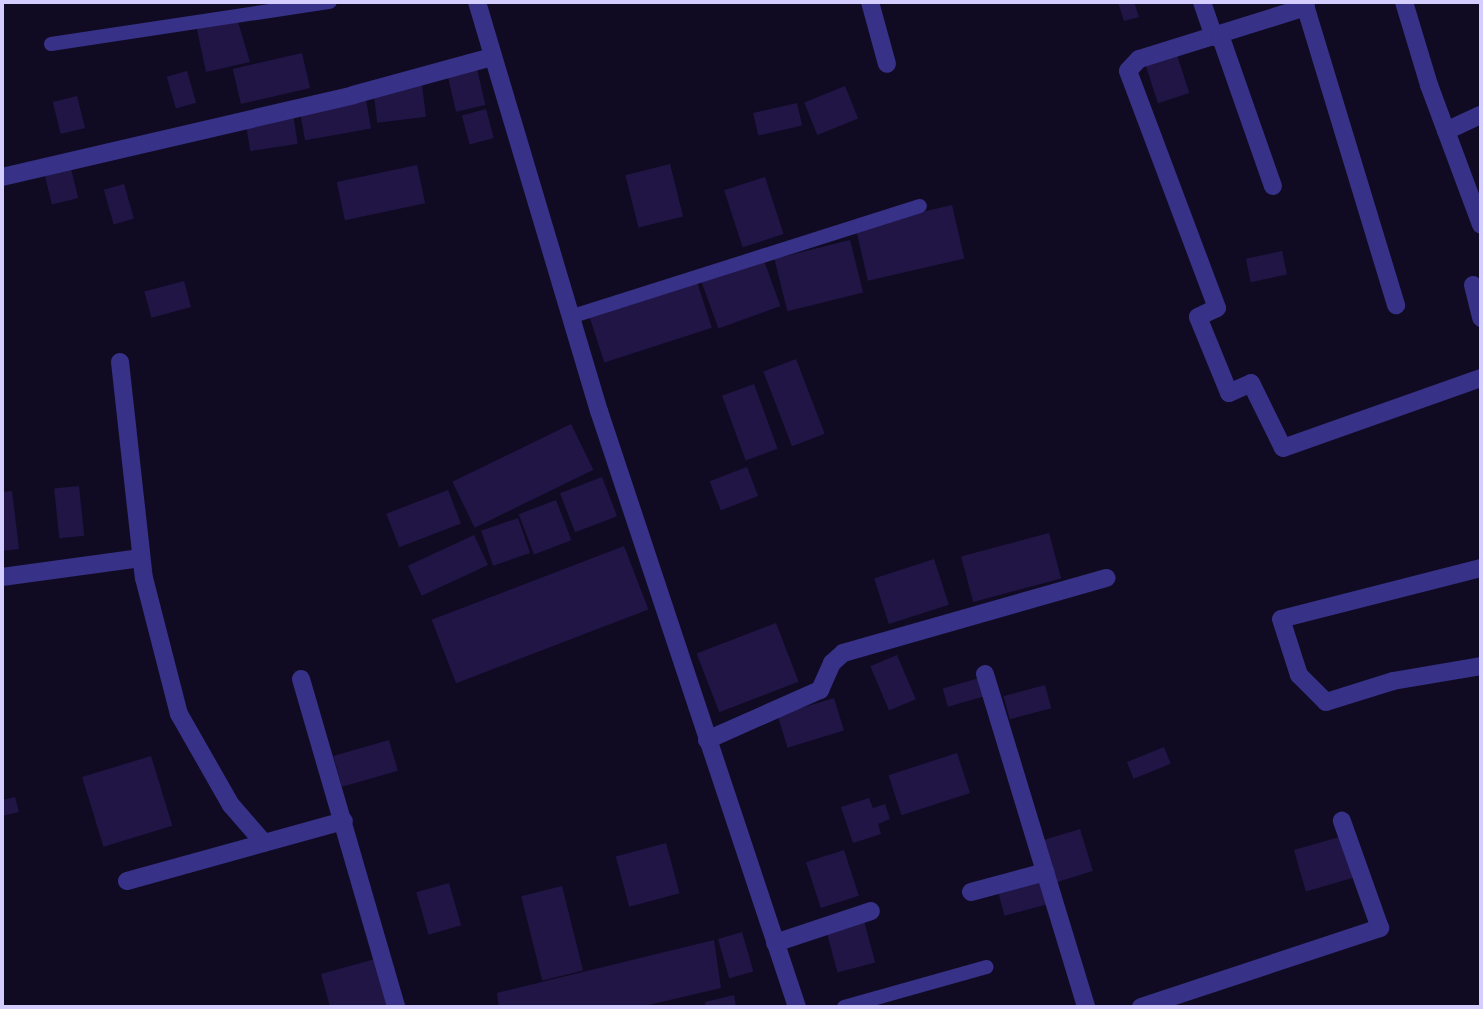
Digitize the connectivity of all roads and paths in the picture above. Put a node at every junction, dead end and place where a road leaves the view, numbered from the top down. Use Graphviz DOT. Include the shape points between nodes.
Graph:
graph roads {
  1 [pos="330,2"];
  2 [pos="477,2"];
  3 [pos="870,2"];
  4 [pos="1202,2"];
  5 [pos="1404,2"];
  6 [pos="1305,4"];
  7 [pos="1217,36"];
  8 [pos="51,44"];
  9 [pos="492,57"];
  10 [pos="887,64"];
  11 [pos="1481,115"];
  12 [pos="1446,131"];
  13 [pos="2,177"];
  14 [pos="1273,186"];
  15 [pos="920,206"];
  16 [pos="1481,225"];
  17 [pos="1472,285"];
  18 [pos="1396,305"];
  19 [pos="570,317"];
  20 [pos="1481,318"];
  21 [pos="120,362"];
  22 [pos="1481,378"];
  23 [pos="141,558"];
  24 [pos="1481,568"];
  25 [pos="2,577"];
  26 [pos="1107,578"];
  27 [pos="1481,666"];
  28 [pos="985,674"];
  29 [pos="301,680"];
  30 [pos="707,740"];
  31 [pos="344,821"];
  32 [pos="1342,821"];
  33 [pos="264,843"];
  34 [pos="1045,872"];
  35 [pos="127,880"];
  36 [pos="971,892"];
  37 [pos="871,911"];
  38 [pos="775,943"];
  39 [pos="986,967"];
  40 [pos="396,1007"];
  41 [pos="797,1007"];
  42 [pos="844,1007"];
  43 [pos="1086,1007"];
  44 [pos="1141,1007"];
  1 -- 8 [label="lane"];
  2 -- 9 [label="street"];
  3 -- 10 [label="street"];
  4 -- 7 [label="street"];
  5 -- 12 [label="street"];
  6 -- 7 [label="street"];
  6 -- 18 [label="street"];
  7 -- 14 [label="street"];
  7 -- 22 [label="street" via="1139,59 1128,71 1217,308 1198,317 1229,393 1251,383 1283,448"];
  9 -- 13 [label="street" via="353,95"];
  9 -- 19 [label="street"];
  11 -- 12 [label="street"];
  12 -- 16 [label="street"];
  15 -- 19 [label="lane"];
  17 -- 20 [label="street"];
  19 -- 30 [label="street"];
  21 -- 23 [label="street"];
  23 -- 25 [label="street"];
  23 -- 33 [label="street" via="179,713 231,806"];
  24 -- 27 [label="street" via="1281,619 1299,675 1326,702 1393,681"];
  26 -- 30 [label="street" via="843,653 832,663 821,690"];
  28 -- 34 [label="street"];
  29 -- 31 [label="street"];
  30 -- 38 [label="street"];
  31 -- 33 [label="street"];
  31 -- 40 [label="street"];
  32 -- 44 [label="street" via="1380,928"];
  33 -- 35 [label="street"];
  34 -- 36 [label="street"];
  34 -- 43 [label="street"];
  37 -- 38 [label="street"];
  38 -- 41 [label="street"];
  39 -- 42 [label="lane"];
}
